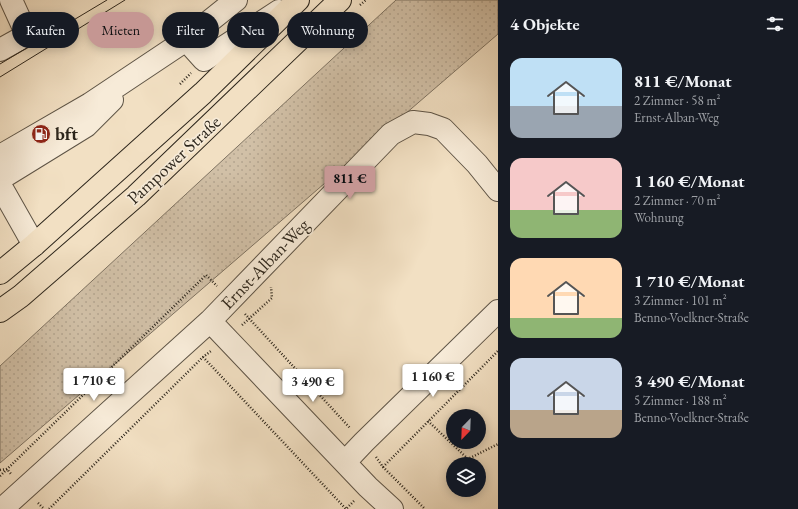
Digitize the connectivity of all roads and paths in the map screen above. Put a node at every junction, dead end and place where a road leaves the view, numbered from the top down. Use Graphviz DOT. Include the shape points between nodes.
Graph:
graph roads {
  1 [pos="11,0"];
  2 [pos="236,0"];
  3 [pos="297,0"];
  4 [pos="340,0"];
  5 [pos="219,14"];
  6 [pos="174,48"];
  7 [pos="193,48"];
  8 [pos="0,50"];
  9 [pos="140,70"];
  10 [pos="0,156"];
  11 [pos="0,179"];
  12 [pos="0,185"];
  13 [pos="498,190"];
  14 [pos="6,208"];
  15 [pos="34,245"];
  16 [pos="0,273"];
  17 [pos="231,300"];
  18 [pos="0,311"];
  19 [pos="498,311"];
  20 [pos="210,320"];
  21 [pos="188,341"];
  22 [pos="498,351"];
  23 [pos="428,422"];
  24 [pos="364,442"];
  25 [pos="498,444"];
  26 [pos="345,462"];
  27 [pos="383,467"];
  28 [pos="0,476"];
  29 [pos="388,508"];
  30 [pos="2,509"];
  31 [pos="346,509"];
  32 [pos="425,509"];
  1 -- 8 [label="street" via="27,35"];
  2 -- 5 [label="street"];
  3 -- 7 [label="street" via="204,60"];
  3 -- 15 [label="main road, Pampower Straße" via="203,93"];
  4 -- 18 [label="main road, Pampower Straße" via="136,196 21,296"];
  6 -- 9 [label="street"];
  9 -- 10 [label="street" via="90,104"];
  9 -- 11 [label="street" via="86,126"];
  12 -- 14 [label="street"];
  13 -- 17 [label="street, Ernst-Alban-Weg" via="443,129 413,122 391,134"];
  14 -- 15 [label="street"];
  15 -- 16 [label="main road, Pampower Straße"];
  17 -- 20 [label="street, Ernst-Alban-Weg"];
  17 -- 24 [label="path"];
  17 -- 28 [label="path" via="206,275"];
  19 -- 24 [label="street"];
  20 -- 21 [label="street, Ernst-Alban-Weg"];
  20 -- 26 [label="street"];
  21 -- 30 [label="street, Ernst-Alban-Weg"];
  21 -- 31 [label="path"];
  22 -- 23 [label="path"];
  23 -- 25 [label="path" via="468,459"];
  23 -- 27 [label="path"];
  24 -- 26 [label="street"];
  24 -- 27 [label="path"];
  26 -- 29 [label="street"];
  27 -- 32 [label="path"];
}
